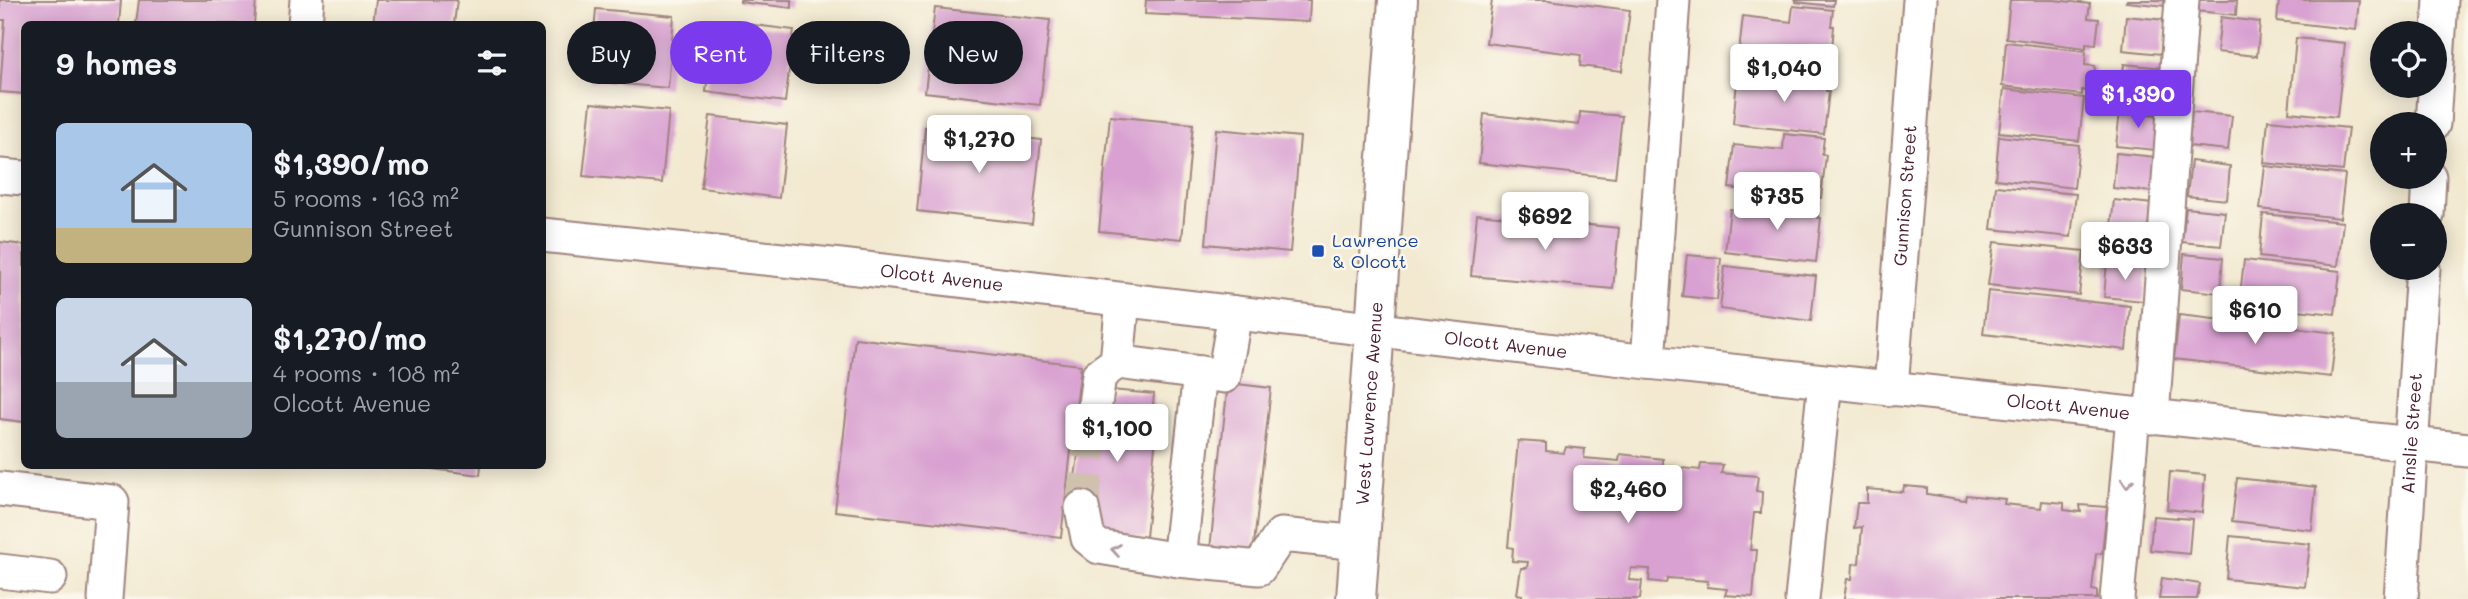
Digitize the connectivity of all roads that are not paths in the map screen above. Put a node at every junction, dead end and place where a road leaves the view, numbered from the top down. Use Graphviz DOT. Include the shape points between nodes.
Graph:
graph roads {
  1 [pos="307,0"];
  2 [pos="1398,0"];
  3 [pos="1674,0"];
  4 [pos="1920,0"];
  5 [pos="2182,0"];
  6 [pos="2441,0"];
  7 [pos="305,21"];
  8 [pos="2434,112"];
  9 [pos="0,176"];
  10 [pos="21,178"];
  11 [pos="546,235"];
  12 [pos="2422,280"];
  13 [pos="1123,300"];
  14 [pos="1235,313"];
  15 [pos="1377,330"];
  16 [pos="1117,362"];
  17 [pos="1648,362"];
  18 [pos="1200,373"];
  19 [pos="1825,382"];
  20 [pos="1891,389"];
  21 [pos="2142,416"];
  22 [pos="1093,427"];
  23 [pos="2411,444"];
  24 [pos="2468,450"];
  25 [pos="0,489"];
  26 [pos="1082,508"];
  27 [pos="1360,543"];
  28 [pos="1179,560"];
  29 [pos="0,571"];
  30 [pos="50,577"];
  31 [pos="105,599"];
  32 [pos="1356,599"];
  33 [pos="1802,599"];
  34 [pos="2117,599"];
  35 [pos="2401,599"];
  1 -- 7 [label="street"];
  2 -- 15 [label="main road, West Lawrence Avenue"];
  3 -- 17 [label="street"];
  4 -- 20 [label="street, Gunnison Street"];
  5 -- 21 [label="street"];
  6 -- 8 [label="street"];
  9 -- 10 [label="street"];
  11 -- 13 [label="street, Olcott Avenue"];
  12 -- 23 [label="street, Ainslie Street"];
  13 -- 14 [label="street, Olcott Avenue"];
  13 -- 16 [label="street"];
  14 -- 15 [label="street, Olcott Avenue"];
  14 -- 18 [label="street" via="1224,376"];
  15 -- 17 [label="street, Olcott Avenue"];
  15 -- 27 [label="main road, West Lawrence Avenue"];
  16 -- 18 [label="street"];
  16 -- 22 [label="street" via="1099,375"];
  17 -- 19 [label="street, Olcott Avenue"];
  18 -- 28 [label="street"];
  19 -- 20 [label="street, Olcott Avenue"];
  19 -- 33 [label="street"];
  20 -- 21 [label="street, Olcott Avenue"];
  21 -- 23 [label="street, Olcott Avenue"];
  21 -- 34 [label="street, one-way"];
  23 -- 24 [label="street, Olcott Avenue"];
  23 -- 35 [label="street, Ainslie Street"];
  25 -- 31 [label="street" via="111,502"];
  28 -- 26 [label="street, one-way" via="1099,547 1088,538"];
  27 -- 28 [label="street" via="1281,535 1259,568"];
  27 -- 32 [label="main road, West Lawrence Avenue"];
  29 -- 30 [label="street"];
}
